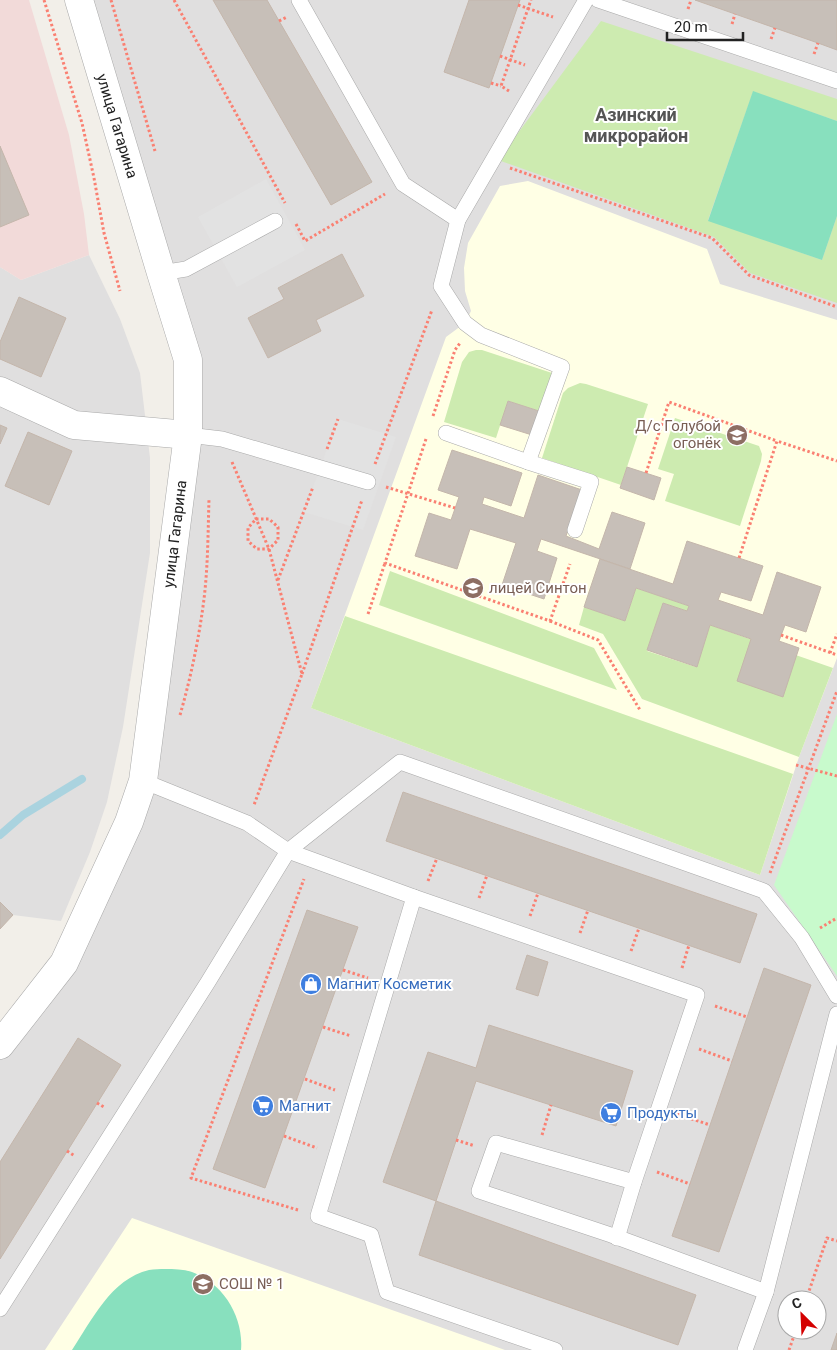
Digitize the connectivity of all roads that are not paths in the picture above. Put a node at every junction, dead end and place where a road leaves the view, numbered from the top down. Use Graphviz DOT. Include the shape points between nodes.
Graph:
graph roads {
  1 [pos="79,0"];
  2 [pos="300,0"];
  3 [pos="586,0"];
  4 [pos="598,0"];
  5 [pos="837,81"];
  6 [pos="458,220"];
  7 [pos="275,221"];
  8 [pos="161,273"];
  9 [pos="0,391"];
  10 [pos="446,433"];
  11 [pos="188,434"];
  12 [pos="528,462"];
  13 [pos="368,482"];
  14 [pos="575,530"];
  15 [pos="143,781"];
  16 [pos="288,851"];
  17 [pos="414,897"];
  18 [pos="837,996"];
  19 [pos="837,1014"];
  20 [pos="0,1045"];
  21 [pos="634,1182"];
  22 [pos="617,1238"];
  23 [pos="766,1292"];
  24 [pos="0,1309"];
  25 [pos="555,1350"];
  26 [pos="745,1350"];
  1 -- 8 [label="street, улица Гагарина"];
  2 -- 6 [label="lane" via="403,184"];
  3 -- 6 [label="lane"];
  4 -- 5 [label="lane"];
  6 -- 12 [label="lane" via="441,286 465,323 481,336 562,367"];
  7 -- 8 [label="lane" via="186,269"];
  8 -- 11 [label="street, улица Гагарина" via="188,360"];
  9 -- 11 [label="street" via="74,425"];
  10 -- 12 [label="lane"];
  11 -- 13 [label="lane" via="222,439"];
  11 -- 15 [label="street, улица Гагарина"];
  12 -- 14 [label="lane" via="591,482"];
  15 -- 16 [label="lane" via="247,823"];
  15 -- 20 [label="street, улица Гагарина" via="129,822 64,963"];
  16 -- 17 [label="lane"];
  16 -- 18 [label="lane" via="400,762 764,891 802,938"];
  16 -- 24 [label="lane"];
  17 -- 21 [label="lane" via="697,994"];
  17 -- 25 [label="lane" via="318,1216 371,1235 387,1292"];
  19 -- 23 [label="lane"];
  21 -- 22 [label="lane"];
  21 -- 22 [label="lane" via="496,1143 479,1191"];
  22 -- 23 [label="lane"];
  23 -- 26 [label="lane"];
}
